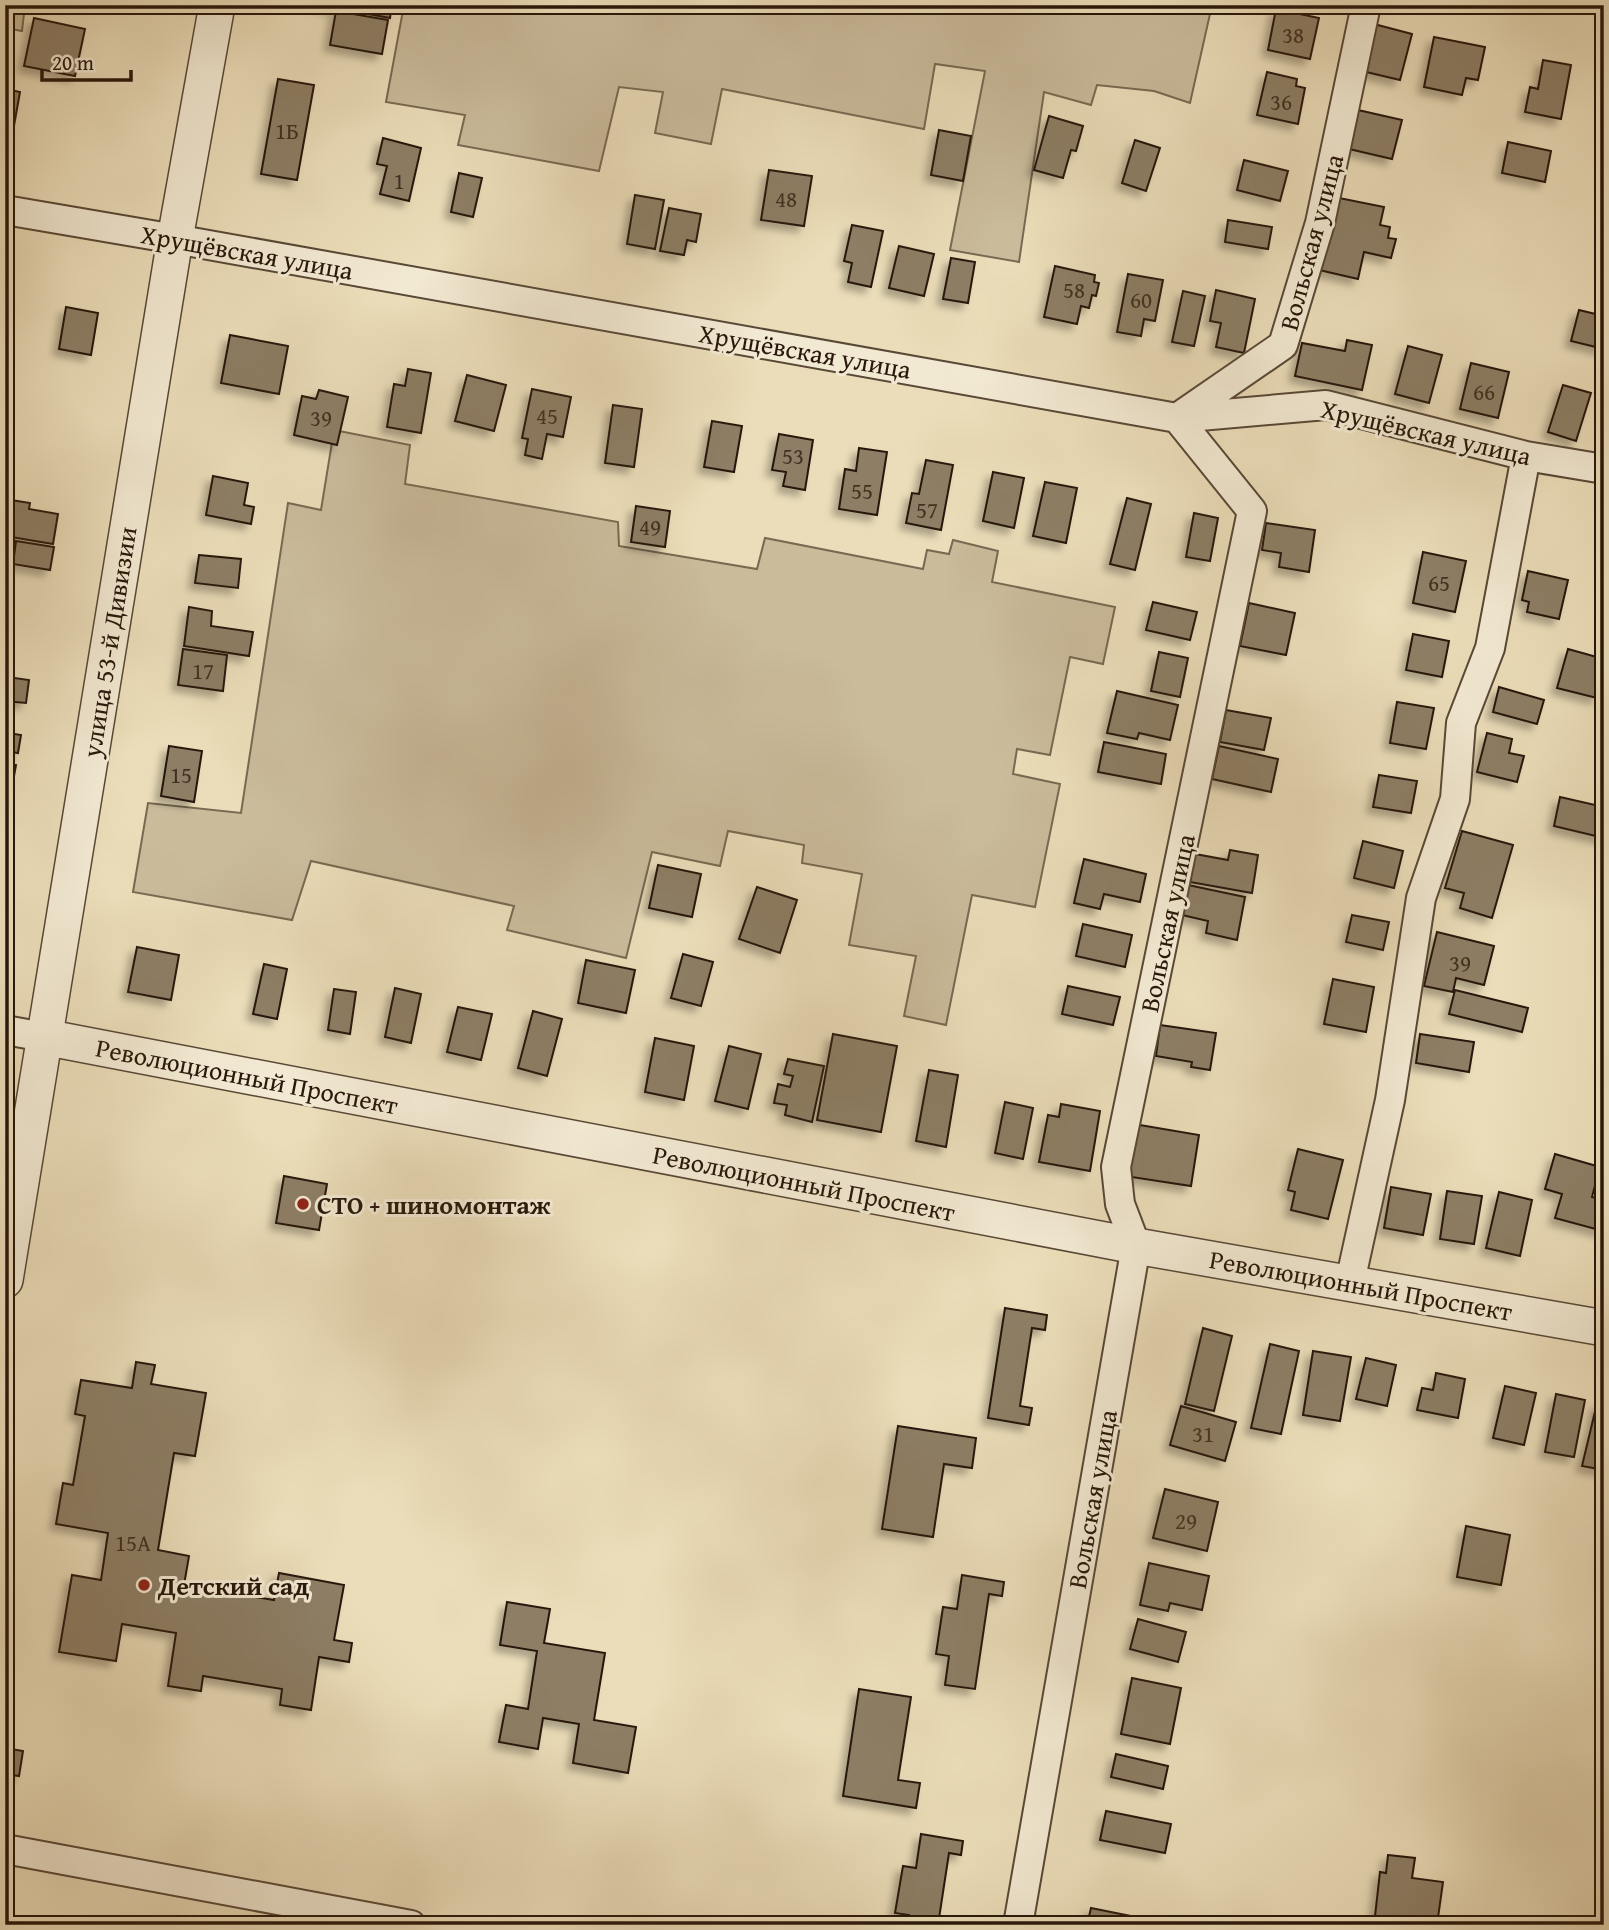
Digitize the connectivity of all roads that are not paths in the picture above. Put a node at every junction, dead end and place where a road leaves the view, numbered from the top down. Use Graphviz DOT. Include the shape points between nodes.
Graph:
graph roads {
  1 [pos="217,5"];
  2 [pos="1366,5"];
  3 [pos="5,210"];
  4 [pos="174,239"];
  5 [pos="1177,418"];
  6 [pos="1526,456"];
  7 [pos="1604,469"];
  8 [pos="5,1030"];
  9 [pos="44,1037"];
  10 [pos="1136,1246"];
  11 [pos="5,1280"];
  12 [pos="1350,1282"];
  13 [pos="1604,1328"];
  14 [pos="5,1849"];
  15 [pos="411,1925"];
  16 [pos="1018,1925"];
  1 -- 4 [label="street, улица 53-й Дивизии"];
  2 -- 5 [label="street, Вольская улица" via="1320,223 1283,345"];
  3 -- 4 [label="street, Хрущёвская улица"];
  4 -- 5 [label="street, Хрущёвская улица"];
  4 -- 9 [label="street, улица 53-й Дивизии"];
  5 -- 6 [label="street, Хрущёвская улица" via="1326,405"];
  5 -- 10 [label="street, Вольская улица" via="1252,511 1116,1167 1120,1204"];
  6 -- 7 [label="street, Хрущёвская улица"];
  6 -- 12 [label="street" via="1490,648 1461,723 1455,799 1421,898 1390,1100"];
  8 -- 9 [label="street, Революционный Проспект"];
  9 -- 10 [label="street, Революционный Проспект"];
  9 -- 11 [label="street, улица 53-й Дивизии"];
  10 -- 12 [label="street, Революционный Проспект"];
  10 -- 16 [label="street, Вольская улица"];
  12 -- 13 [label="street, Революционный Проспект"];
  14 -- 15 [label="street"];
}
